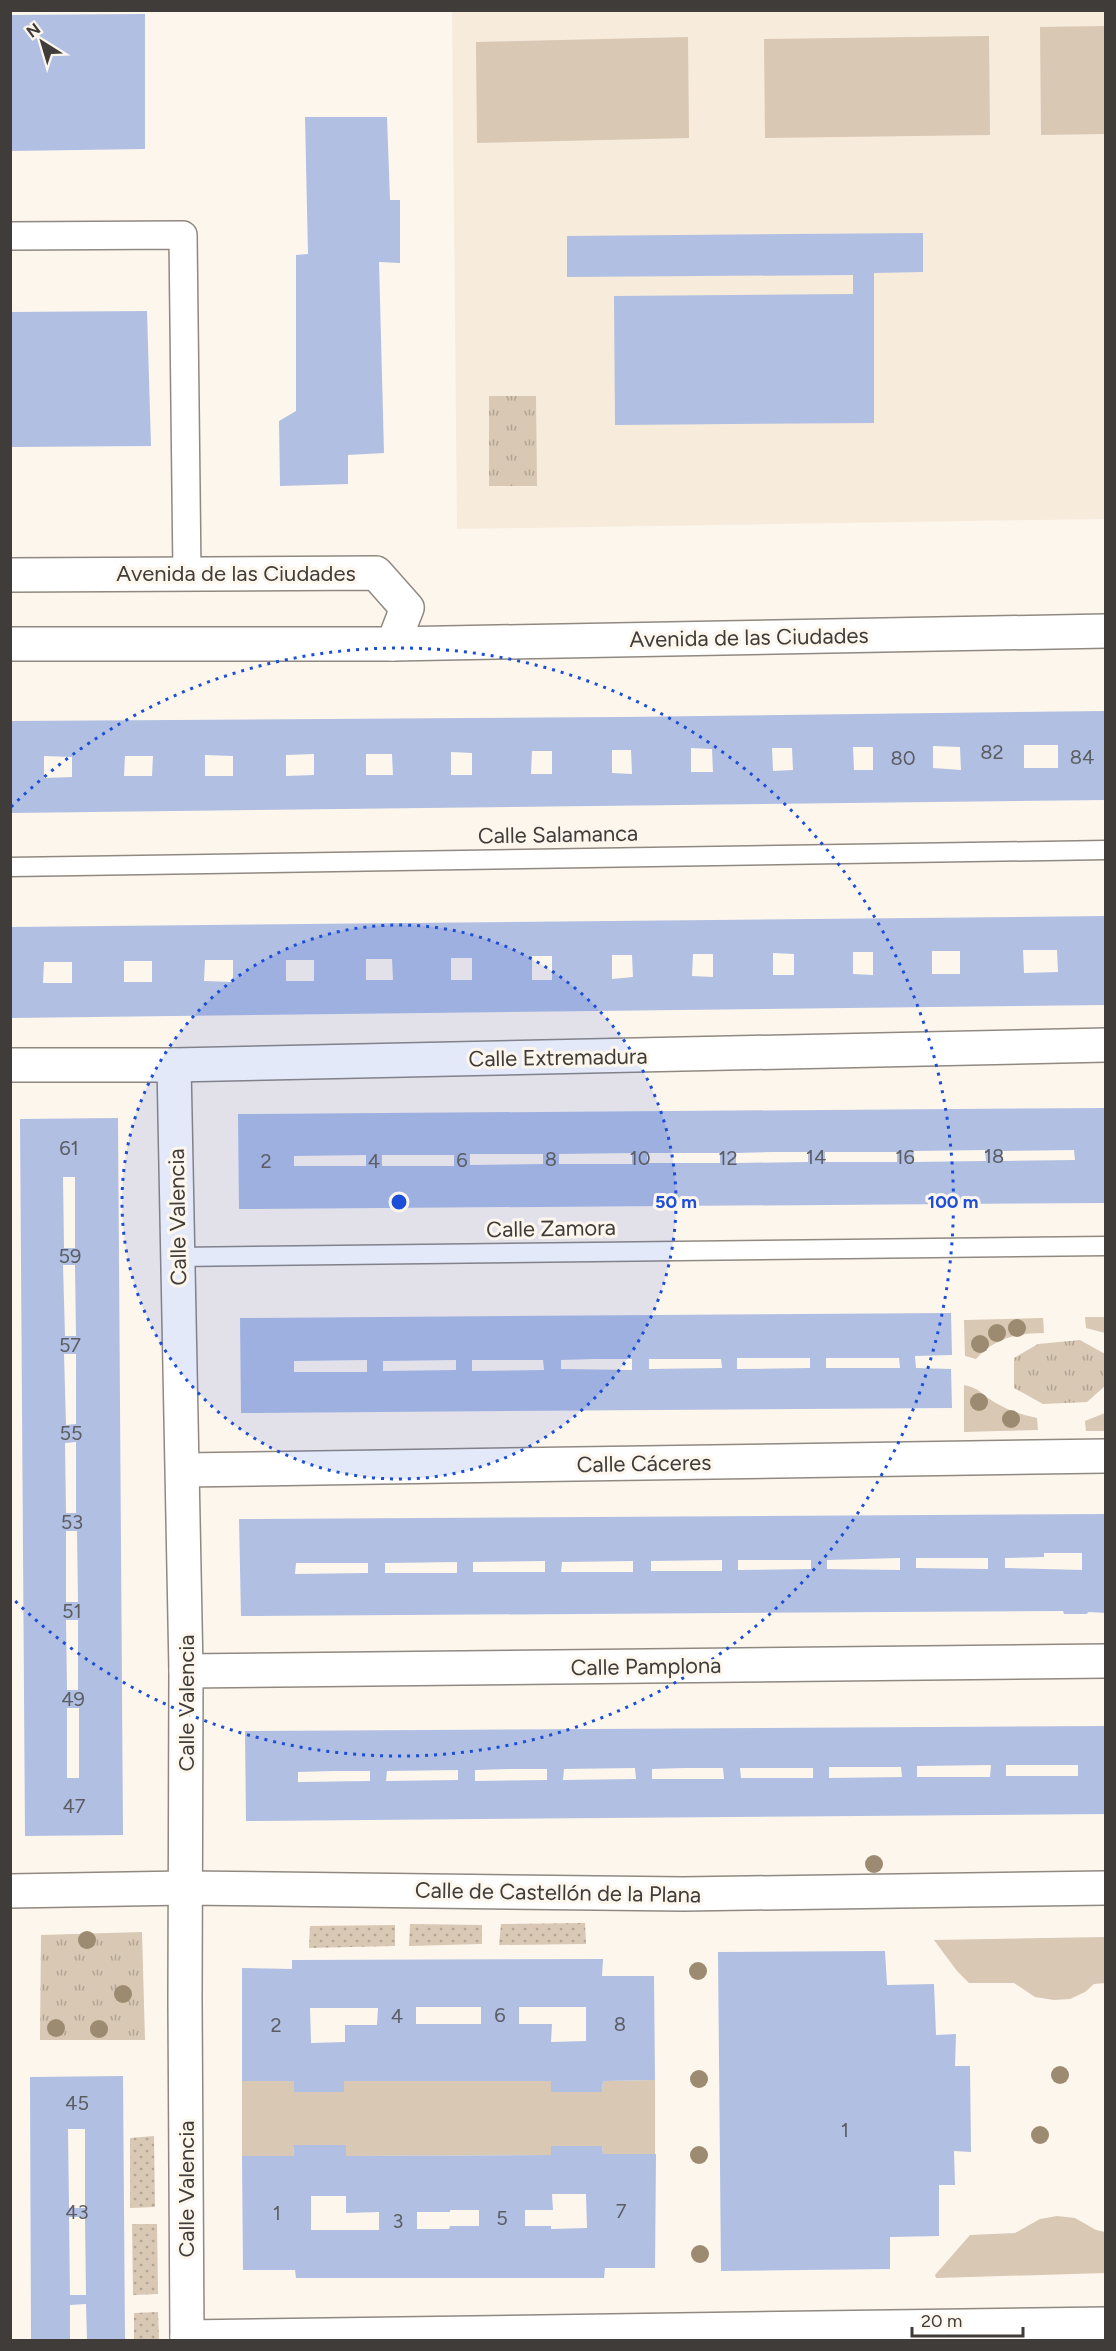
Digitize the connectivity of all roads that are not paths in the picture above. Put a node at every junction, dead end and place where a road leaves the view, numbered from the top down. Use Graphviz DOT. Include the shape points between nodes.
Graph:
graph roads {
  1 [pos="10,236"];
  2 [pos="187,574"];
  3 [pos="10,575"];
  4 [pos="1106,631"];
  5 [pos="10,644"];
  6 [pos="393,644"];
  7 [pos="1106,850"];
  8 [pos="10,867"];
  9 [pos="1106,1045"];
  10 [pos="10,1065"];
  11 [pos="174,1065"];
  12 [pos="1106,1246"];
  13 [pos="177,1257"];
  14 [pos="1106,1456"];
  15 [pos="183,1470"];
  16 [pos="1106,1661"];
  17 [pos="186,1671"];
  18 [pos="185,1888"];
  19 [pos="1106,1888"];
  20 [pos="10,1892"];
  21 [pos="1106,2324"];
  22 [pos="187,2339"];
  1 -- 2 [label="street" via="183,235"];
  2 -- 3 [label="street, Avenida de las Ciudades"];
  2 -- 6 [label="street, Avenida de las Ciudades" via="376,573 407,608"];
  4 -- 6 [label="street, Avenida de las Ciudades"];
  5 -- 6 [label="street, Avenida de las Ciudades"];
  7 -- 8 [label="lane, Calle Salamanca"];
  9 -- 11 [label="street, Calle Extremadura"];
  10 -- 11 [label="street, Calle Extremadura"];
  11 -- 13 [label="street, Calle Valencia"];
  12 -- 13 [label="lane, Calle Zamora"];
  13 -- 15 [label="street, Calle Valencia"];
  14 -- 15 [label="street, Calle Cáceres"];
  15 -- 17 [label="street, Calle Valencia"];
  16 -- 17 [label="street, Calle Pamplona"];
  17 -- 18 [label="street, Calle Valencia"];
  18 -- 19 [label="street, Calle de Castellón de la Plana" via="683,1894"];
  18 -- 20 [label="street, Calle de Castellón de la Plana"];
  18 -- 22 [label="street, Calle Valencia"];
  21 -- 22 [label="street"];
}
